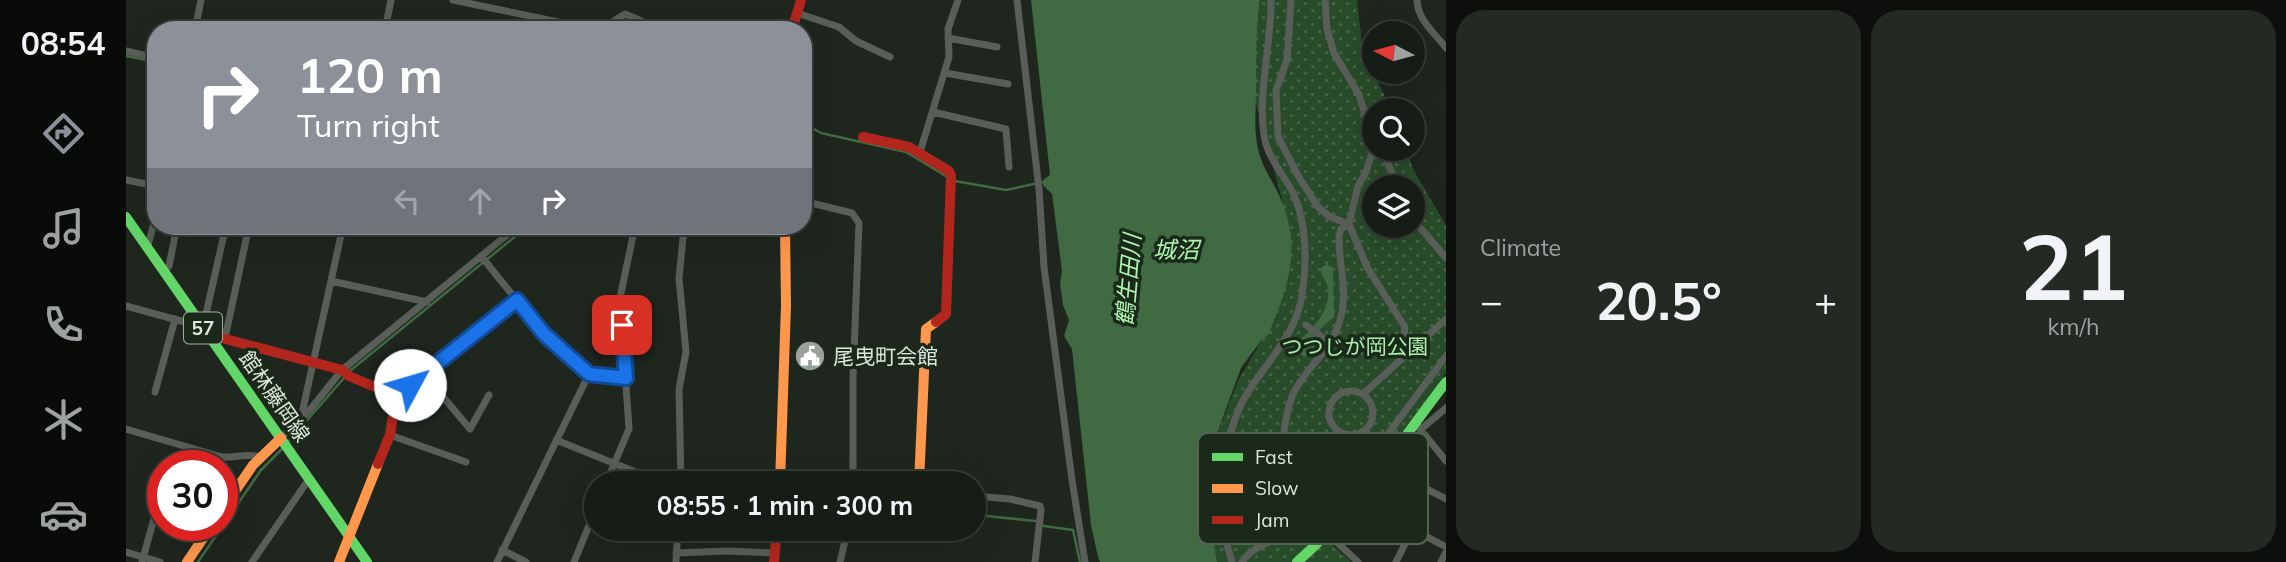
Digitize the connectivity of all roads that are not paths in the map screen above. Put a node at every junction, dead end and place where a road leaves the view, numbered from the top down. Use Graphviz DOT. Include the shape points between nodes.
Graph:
graph roads {
  1 [pos="201,0"];
  2 [pos="391,0"];
  3 [pos="453,0"];
  4 [pos="801,0"];
  5 [pos="958,0"];
  6 [pos="1017,0"];
  7 [pos="1270,0"];
  8 [pos="1291,0"];
  9 [pos="1325,0"];
  10 [pos="1416,0"];
  11 [pos="797,13"];
  12 [pos="197,21"];
  13 [pos="387,21"];
  14 [pos="554,21"];
  15 [pos="613,21"];
  16 [pos="641,21"];
  17 [pos="795,21"];
  18 [pos="948,38"];
  19 [pos="997,47"];
  20 [pos="1446,48"];
  21 [pos="126,51"];
  22 [pos="147,56"];
  23 [pos="890,57"];
  24 [pos="944,73"];
  25 [pos="1008,84"];
  26 [pos="1362,105"];
  27 [pos="933,112"];
  28 [pos="863,137"];
  29 [pos="919,152"];
  30 [pos="1370,161"];
  31 [pos="1009,167"];
  32 [pos="126,180"];
  33 [pos="147,184"];
  34 [pos="812,203"];
  35 [pos="126,217"];
  36 [pos="1349,224"];
  37 [pos="1425,233"];
  38 [pos="151,235"];
  39 [pos="175,235"];
  40 [pos="224,235"];
  41 [pos="247,235"];
  42 [pos="340,235"];
  43 [pos="508,235"];
  44 [pos="633,235"];
  45 [pos="684,235"];
  46 [pos="785,235"];
  47 [pos="147,248"];
  48 [pos="481,256"];
  49 [pos="1446,258"];
  50 [pos="164,271"];
  51 [pos="331,281"];
  52 [pos="517,300"];
  53 [pos="427,302"];
  54 [pos="126,306"];
  55 [pos="1446,319"];
  56 [pos="175,320"];
  57 [pos="1306,325"];
  58 [pos="205,331"];
  59 [pos="225,338"];
  60 [pos="1323,338"];
  61 [pos="1446,356"];
  62 [pos="1404,357"];
  63 [pos="313,362"];
  64 [pos="342,370"];
  65 [pos="424,374"];
  66 [pos="589,374"];
  67 [pos="626,378"];
  68 [pos="1446,382"];
  69 [pos="155,392"];
  70 [pos="1363,394"];
  71 [pos="489,395"];
  72 [pos="396,396"];
  73 [pos="1443,410"];
  74 [pos="301,418"];
  75 [pos="1446,421"];
  76 [pos="1418,427"];
  77 [pos="126,429"];
  78 [pos="1231,433"];
  79 [pos="1285,433"];
  80 [pos="1341,433"];
  81 [pos="1359,433"];
  82 [pos="1389,433"];
  83 [pos="1413,433"];
  84 [pos="1423,433"];
  85 [pos="390,435"];
  86 [pos="281,438"];
  87 [pos="1428,439"];
  88 [pos="556,440"];
  89 [pos="260,457"];
  90 [pos="1446,461"];
  91 [pos="466,462"];
  92 [pos="614,464"];
  93 [pos="611,471"];
  94 [pos="632,471"];
  95 [pos="681,471"];
  96 [pos="780,471"];
  97 [pos="853,471"];
  98 [pos="920,471"];
  99 [pos="309,479"];
  100 [pos="238,488"];
  101 [pos="1428,490"];
  102 [pos="986,497"];
  103 [pos="1446,499"];
  104 [pos="350,537"];
  105 [pos="584,538"];
  106 [pos="1428,539"];
  107 [pos="147,541"];
  108 [pos="201,541"];
  109 [pos="677,541"];
  110 [pos="845,541"];
  111 [pos="1227,544"];
  112 [pos="1258,544"];
  113 [pos="1268,544"];
  114 [pos="1318,544"];
  115 [pos="1339,544"];
  116 [pos="1405,544"];
  117 [pos="1258,548"];
  118 [pos="502,550"];
  119 [pos="1446,550"];
  120 [pos="126,552"];
  121 [pos="676,552"];
  122 [pos="774,558"];
  123 [pos="142,559"];
  124 [pos="160,562"];
  125 [pos="187,562"];
  126 [pos="252,562"];
  127 [pos="339,562"];
  128 [pos="367,562"];
  129 [pos="497,562"];
  130 [pos="526,562"];
  131 [pos="574,562"];
  132 [pos="677,562"];
  133 [pos="840,562"];
  134 [pos="1035,562"];
  135 [pos="1086,562"];
  136 [pos="1232,562"];
  137 [pos="1242,562"];
  138 [pos="1297,562"];
  139 [pos="1358,562"];
  140 [pos="1396,562"];
  141 [pos="1441,562"];
  1 -- 12 [label="street"];
  2 -- 13 [label="street"];
  3 -- 14 [label="street"];
  4 -- 11 [label="street"];
  5 -- 18 [label="street"];
  6 -- 135 [label="street" via="1044,267"];
  7 -- 78 [label="street" via="1263,94 1266,144 1294,196 1304,237 1305,276 1297,316 1239,408"];
  8 -- 36 [label="street" via="1287,60 1276,90 1278,137 1318,207"];
  9 -- 26 [label="street" via="1330,41"];
  10 -- 20 [label="street" via="1422,21"];
  11 -- 17 [label="street"];
  11 -- 23 [label="street" via="839,27"];
  15 -- 16 [label="street" via="625,14"];
  18 -- 19 [label="street"];
  18 -- 24 [label="street"];
  21 -- 22 [label="street"];
  24 -- 25 [label="street"];
  24 -- 27 [label="street"];
  27 -- 29 [label="street"];
  27 -- 31 [label="street" via="1006,129"];
  28 -- 29 [label="street"];
  29 -- 98 [label="street" via="948,171 951,179 947,309 926,329"];
  30 -- 36 [label="street"];
  32 -- 33 [label="street"];
  34 -- 97 [label="street" via="852,213 859,223"];
  35 -- 47 [label="street, 館林藤岡線 / 57"];
  36 -- 62 [label="street" via="1367,267 1405,327"];
  36 -- 79 [label="street" via="1339,234 1344,284 1340,319 1332,341 1291,400"];
  37 -- 49 [label="street"];
  38 -- 47 [label="street"];
  39 -- 50 [label="street" via="169,267"];
  40 -- 58 [label="street"];
  41 -- 59 [label="street"];
  42 -- 51 [label="street"];
  43 -- 48 [label="street"];
  44 -- 67 [label="street" via="620,298"];
  45 -- 95 [label="street" via="679,278 686,352 680,389"];
  46 -- 96 [label="street"];
  47 -- 50 [label="street, 館林藤岡線 / 57"];
  48 -- 52 [label="street"];
  48 -- 53 [label="street"];
  50 -- 58 [label="street, 館林藤岡線 / 57"];
  51 -- 53 [label="street"];
  51 -- 63 [label="street"];
  52 -- 65 [label="street"];
  52 -- 66 [label="street" via="544,334"];
  53 -- 64 [label="street"];
  54 -- 56 [label="street"];
  55 -- 62 [label="street"];
  56 -- 58 [label="street"];
  56 -- 69 [label="street"];
  57 -- 60 [label="street"];
  58 -- 59 [label="street"];
  58 -- 86 [label="street, 館林藤岡線 / 57"];
  59 -- 63 [label="street"];
  61 -- 82 [label="street"];
  62 -- 70 [label="street"];
  63 -- 64 [label="street"];
  63 -- 74 [label="street"];
  64 -- 72 [label="street"];
  64 -- 74 [label="street"];
  65 -- 71 [label="street" via="470,429"];
  65 -- 72 [label="street"];
  66 -- 67 [label="street"];
  66 -- 88 [label="street"];
  67 -- 92 [label="street" via="629,429"];
  68 -- 76 [label="street"];
  70 -- 80 [label="street" via="1343,392 1332,401 1329,415"];
  70 -- 81 [label="street" via="1373,412 1368,426"];
  72 -- 85 [label="street"];
  73 -- 75 [label="street"];
  73 -- 76 [label="street"];
  74 -- 86 [label="street"];
  76 -- 83 [label="street"];
  76 -- 84 [label="street"];
  77 -- 89 [label="street" via="222,457"];
  85 -- 91 [label="street"];
  85 -- 104 [label="street"];
  86 -- 89 [label="street"];
  86 -- 99 [label="street, 館林藤岡線 / 57"];
  87 -- 90 [label="street"];
  88 -- 92 [label="street"];
  88 -- 118 [label="street"];
  89 -- 100 [label="street"];
  92 -- 93 [label="street"];
  92 -- 94 [label="street"];
  99 -- 104 [label="street, 館林藤岡線 / 57"];
  99 -- 126 [label="street"];
  101 -- 103 [label="street"];
  102 -- 134 [label="street" via="1040,506"];
  104 -- 127 [label="street"];
  104 -- 128 [label="street, 館林藤岡線 / 57"];
  105 -- 131 [label="street"];
  106 -- 119 [label="street"];
  107 -- 123 [label="street"];
  108 -- 125 [label="street"];
  109 -- 121 [label="street"];
  110 -- 133 [label="street"];
  111 -- 136 [label="street"];
  112 -- 117 [label="street"];
  113 -- 117 [label="street"];
  114 -- 138 [label="street"];
  115 -- 139 [label="street"];
  116 -- 140 [label="street"];
  117 -- 137 [label="street"];
  118 -- 129 [label="street"];
  118 -- 130 [label="street"];
  119 -- 141 [label="street"];
  120 -- 123 [label="street"];
  121 -- 122 [label="street" via="726,551"];
  121 -- 132 [label="street"];
  123 -- 124 [label="street"];
}
